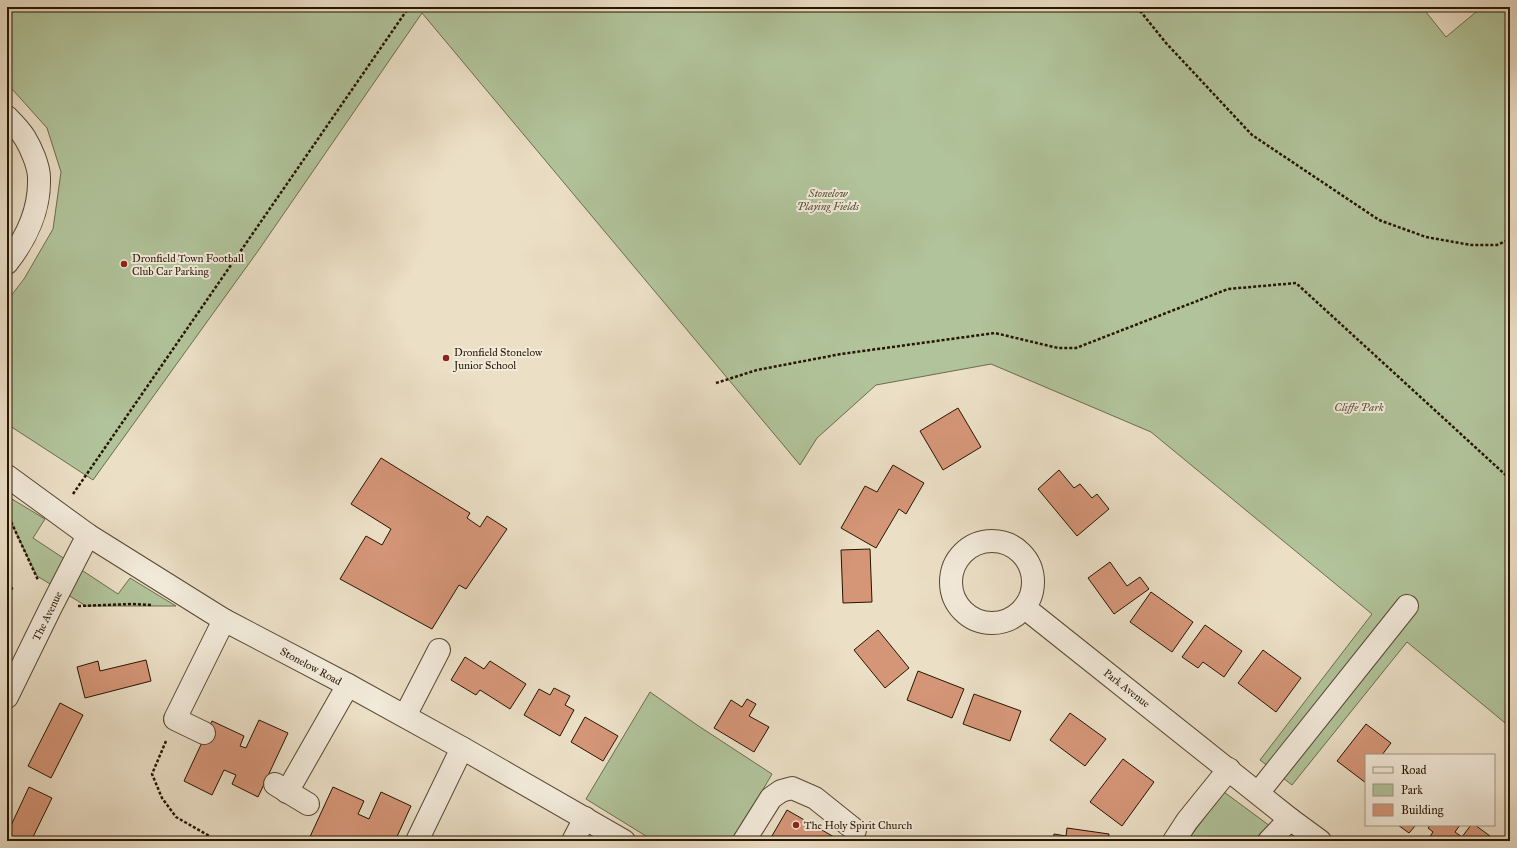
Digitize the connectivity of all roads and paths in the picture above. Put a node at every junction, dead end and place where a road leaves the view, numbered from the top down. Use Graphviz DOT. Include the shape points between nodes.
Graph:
graph roads {
  1 [pos="409,7"];
  2 [pos="1137,7"];
  3 [pos="7,117"];
  4 [pos="1510,239"];
  5 [pos="7,263"];
  6 [pos="716,383"];
  7 [pos="7,476"];
  8 [pos="1510,479"];
  9 [pos="7,513"];
  10 [pos="59,515"];
  11 [pos="88,535"];
  12 [pos="155,605"];
  13 [pos="1407,606"];
  14 [pos="51,607"];
  15 [pos="1025,608"];
  16 [pos="224,620"];
  17 [pos="439,650"];
  18 [pos="348,684"];
  19 [pos="7,697"];
  20 [pos="405,716"];
  21 [pos="175,719"];
  22 [pos="204,733"];
  23 [pos="462,748"];
  24 [pos="1229,769"];
  25 [pos="1258,793"];
  26 [pos="308,804"];
  27 [pos="585,818"];
  28 [pos="1290,819"];
  29 [pos="855,830"];
  30 [pos="218,841"];
  31 [pos="417,841"];
  32 [pos="573,841"];
  33 [pos="624,841"];
  34 [pos="744,841"];
  35 [pos="1174,841"];
  36 [pos="1270,841"];
  37 [pos="1320,841"];
  1 -- 10 [label="path"];
  2 -- 4 [label="path" via="1166,43 1252,135 1379,220 1426,237 1471,245 1497,245"];
  3 -- 5 [label="street" via="24,136 33,153 40,177 31,224"];
  6 -- 8 [label="path" via="756,370 841,354 995,333 1058,348 1076,348 1228,289 1296,283"];
  7 -- 10 [label="street, Stonelow Road"];
  9 -- 14 [label="path"];
  10 -- 11 [label="street, Stonelow Road"];
  11 -- 14 [label="street, The Avenue"];
  11 -- 16 [label="street, Stonelow Road"];
  12 -- 14 [label="path"];
  13 -- 25 [label="street"];
  14 -- 19 [label="street, The Avenue"];
  15 -- 24 [label="street, Park Avenue"];
  16 -- 18 [label="street, Stonelow Road"];
  16 -- 21 [label="street"];
  17 -- 20 [label="street"];
  18 -- 20 [label="street, Stonelow Road"];
  18 -- 26 [label="street" via="281,788"];
  20 -- 23 [label="street, Stonelow Road"];
  21 -- 22 [label="street"];
  21 -- 30 [label="path" via="152,774 162,798 176,817"];
  23 -- 27 [label="street, Stonelow Road"];
  23 -- 31 [label="street"];
  24 -- 25 [label="street, Park Avenue"];
  24 -- 35 [label="street"];
  25 -- 28 [label="street, Park Avenue"];
  27 -- 32 [label="street"];
  27 -- 33 [label="street, Stonelow Road"];
  28 -- 36 [label="street"];
  28 -- 37 [label="street, Park Avenue"];
  29 -- 34 [label="street" via="815,798 792,788 781,791 771,798"];
}
